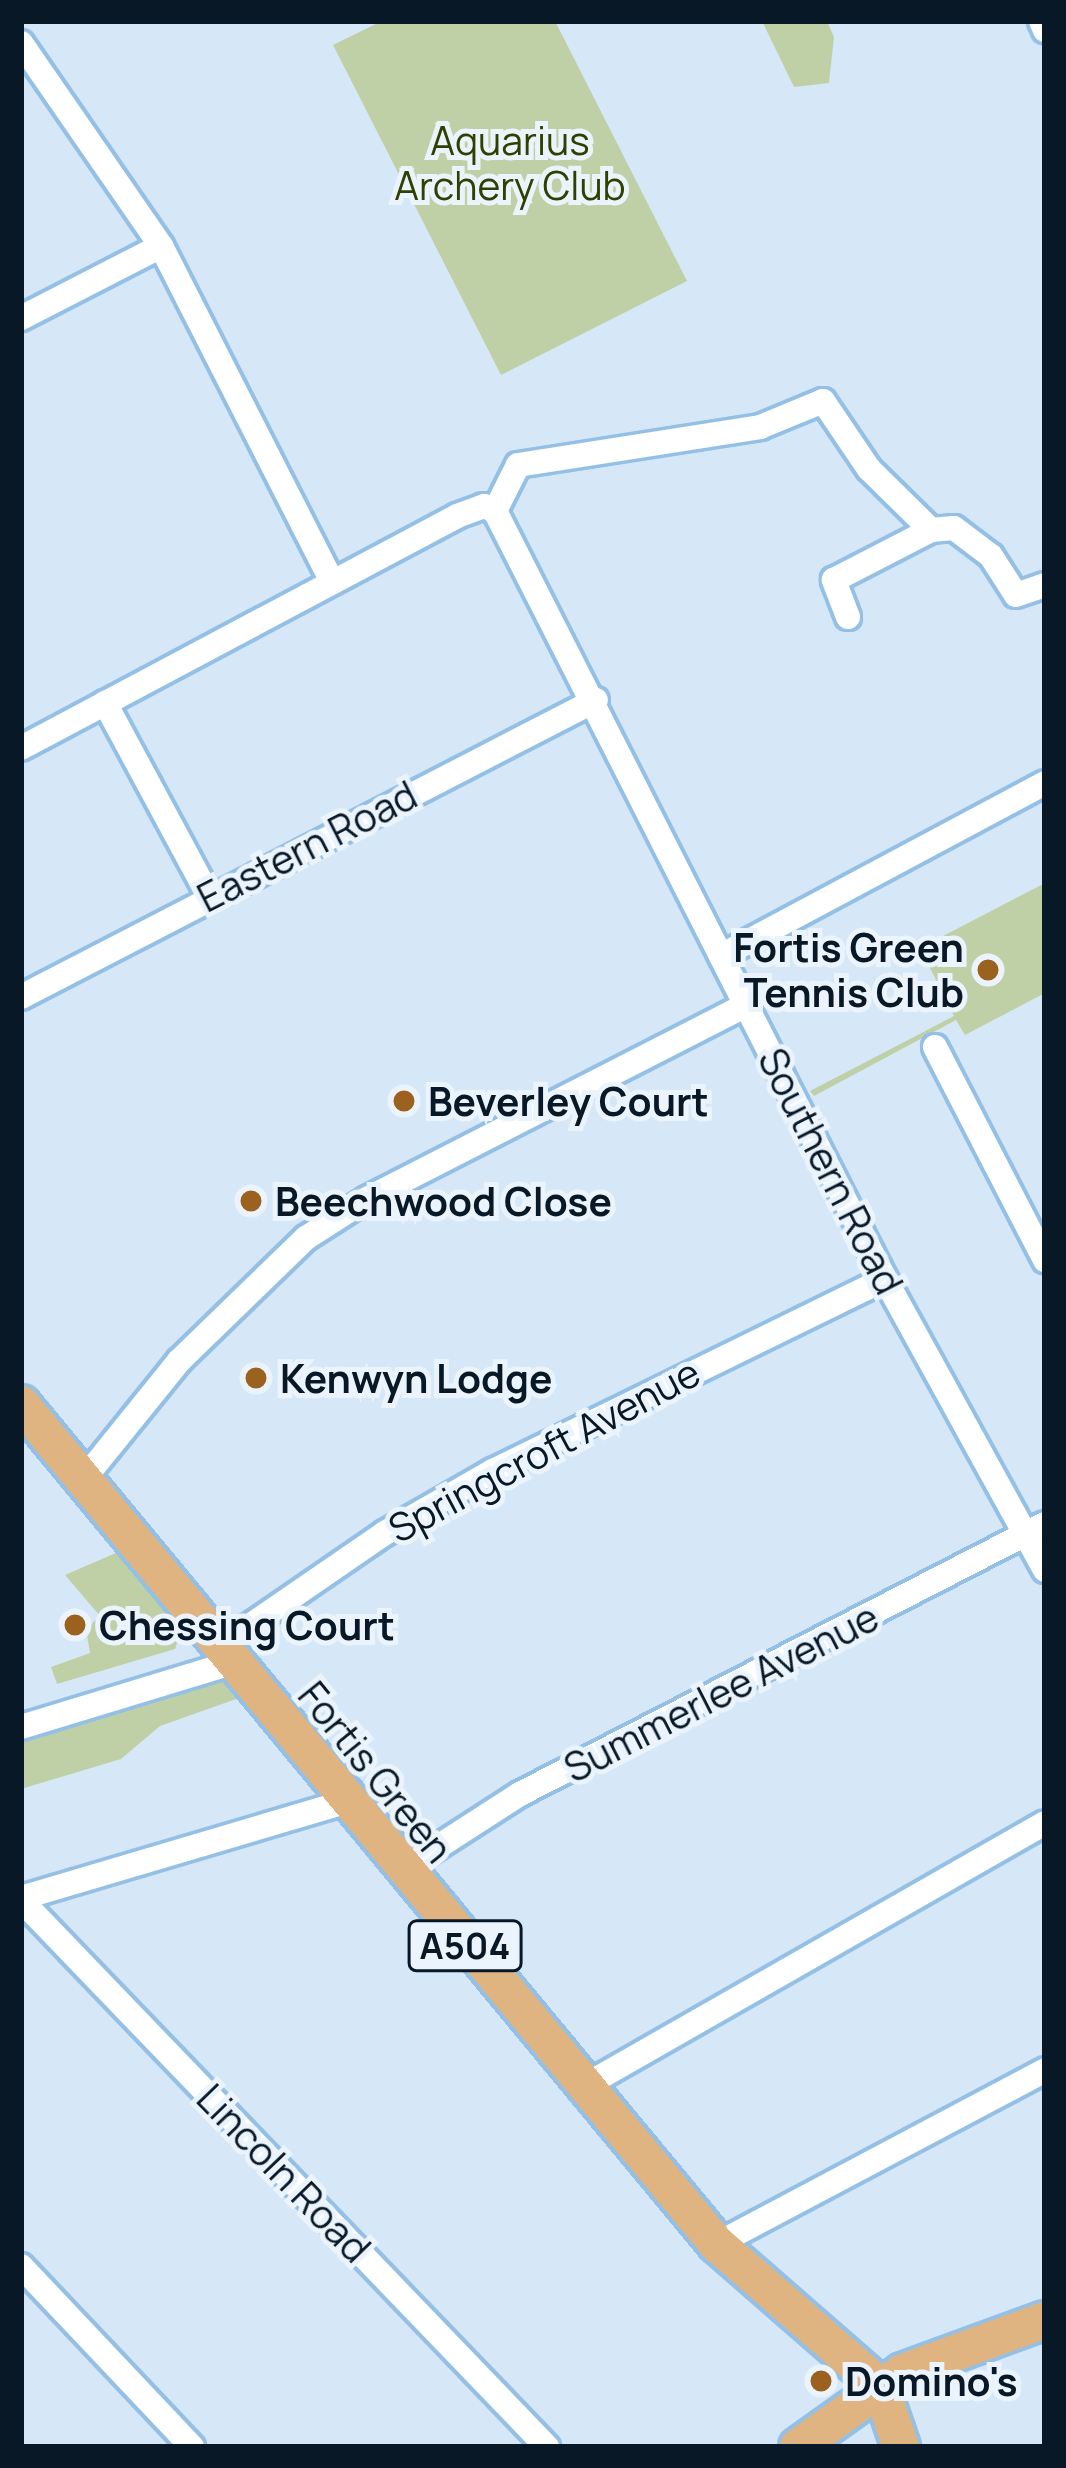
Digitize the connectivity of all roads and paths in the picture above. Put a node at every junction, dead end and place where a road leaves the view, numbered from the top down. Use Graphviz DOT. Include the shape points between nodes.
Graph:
graph roads {
  1 [pos="1041,21"];
  2 [pos="1045,30"];
  3 [pos="21,43"];
  4 [pos="161,246"];
  5 [pos="21,318"];
  6 [pos="495,511"];
  7 [pos="932,530"];
  8 [pos="332,581"];
  9 [pos="1045,585"];
  10 [pos="848,617"];
  11 [pos="596,700"];
  12 [pos="105,703"];
  13 [pos="21,748"];
  14 [pos="1045,784"];
  15 [pos="209,896"];
  16 [pos="721,956"];
  17 [pos="21,997"];
  18 [pos="746,1004"];
  19 [pos="935,1047"];
  20 [pos="1045,1260"];
  21 [pos="885,1280"];
  22 [pos="21,1404"];
  23 [pos="83,1480"];
  24 [pos="1035,1529"];
  25 [pos="1045,1570"];
  26 [pos="225,1655"];
  27 [pos="21,1726"];
  28 [pos="346,1802"];
  29 [pos="1045,1823"];
  30 [pos="402,1870"];
  31 [pos="21,1899"];
  32 [pos="1045,2070"];
  33 [pos="581,2088"];
  34 [pos="717,2244"];
  35 [pos="21,2266"];
  36 [pos="1045,2320"];
  37 [pos="880,2386"];
  38 [pos="192,2447"];
  39 [pos="547,2447"];
  40 [pos="798,2447"];
  41 [pos="901,2447"];
  1 -- 2 [label="street"];
  3 -- 4 [label="street"];
  4 -- 5 [label="street"];
  4 -- 8 [label="street"];
  6 -- 7 [label="street" via="518,465 760,427 823,401 868,469"];
  6 -- 8 [label="street" via="474,508"];
  6 -- 11 [label="street, Southern Road"];
  7 -- 9 [label="street" via="953,528 991,556 1016,595"];
  7 -- 10 [label="street" via="834,580"];
  8 -- 12 [label="street"];
  11 -- 15 [label="street, Eastern Road"];
  11 -- 16 [label="street, Southern Road"];
  12 -- 13 [label="street"];
  12 -- 15 [label="street"];
  14 -- 16 [label="street"];
  15 -- 17 [label="street, Eastern Road"];
  16 -- 18 [label="street, Southern Road"];
  18 -- 21 [label="street, Southern Road"];
  18 -- 23 [label="street" via="306,1238 191,1347"];
  19 -- 20 [label="street"];
  21 -- 24 [label="street, Southern Road"];
  21 -- 26 [label="street, Springcroft Avenue" via="385,1533"];
  22 -- 23 [label="main road, Fortis Green / A504"];
  23 -- 26 [label="main road, Fortis Green / A504"];
  24 -- 25 [label="street, Southern Road"];
  24 -- 30 [label="street, Summerlee Avenue" via="520,1794"];
  26 -- 27 [label="street, Springcroft Avenue"];
  26 -- 28 [label="main road, Fortis Green / A504"];
  28 -- 30 [label="main road, Fortis Green / A504"];
  28 -- 31 [label="street"];
  29 -- 33 [label="street"];
  30 -- 33 [label="main road, Fortis Green / A504"];
  31 -- 39 [label="street, Lincoln Road"];
  32 -- 34 [label="street"];
  33 -- 34 [label="main road, Fortis Green / A504"];
  34 -- 37 [label="main road, Fortis Green / A504"];
  35 -- 38 [label="street"];
  36 -- 37 [label="main road"];
  37 -- 40 [label="main road"];
  37 -- 41 [label="main road, A504"];
}
